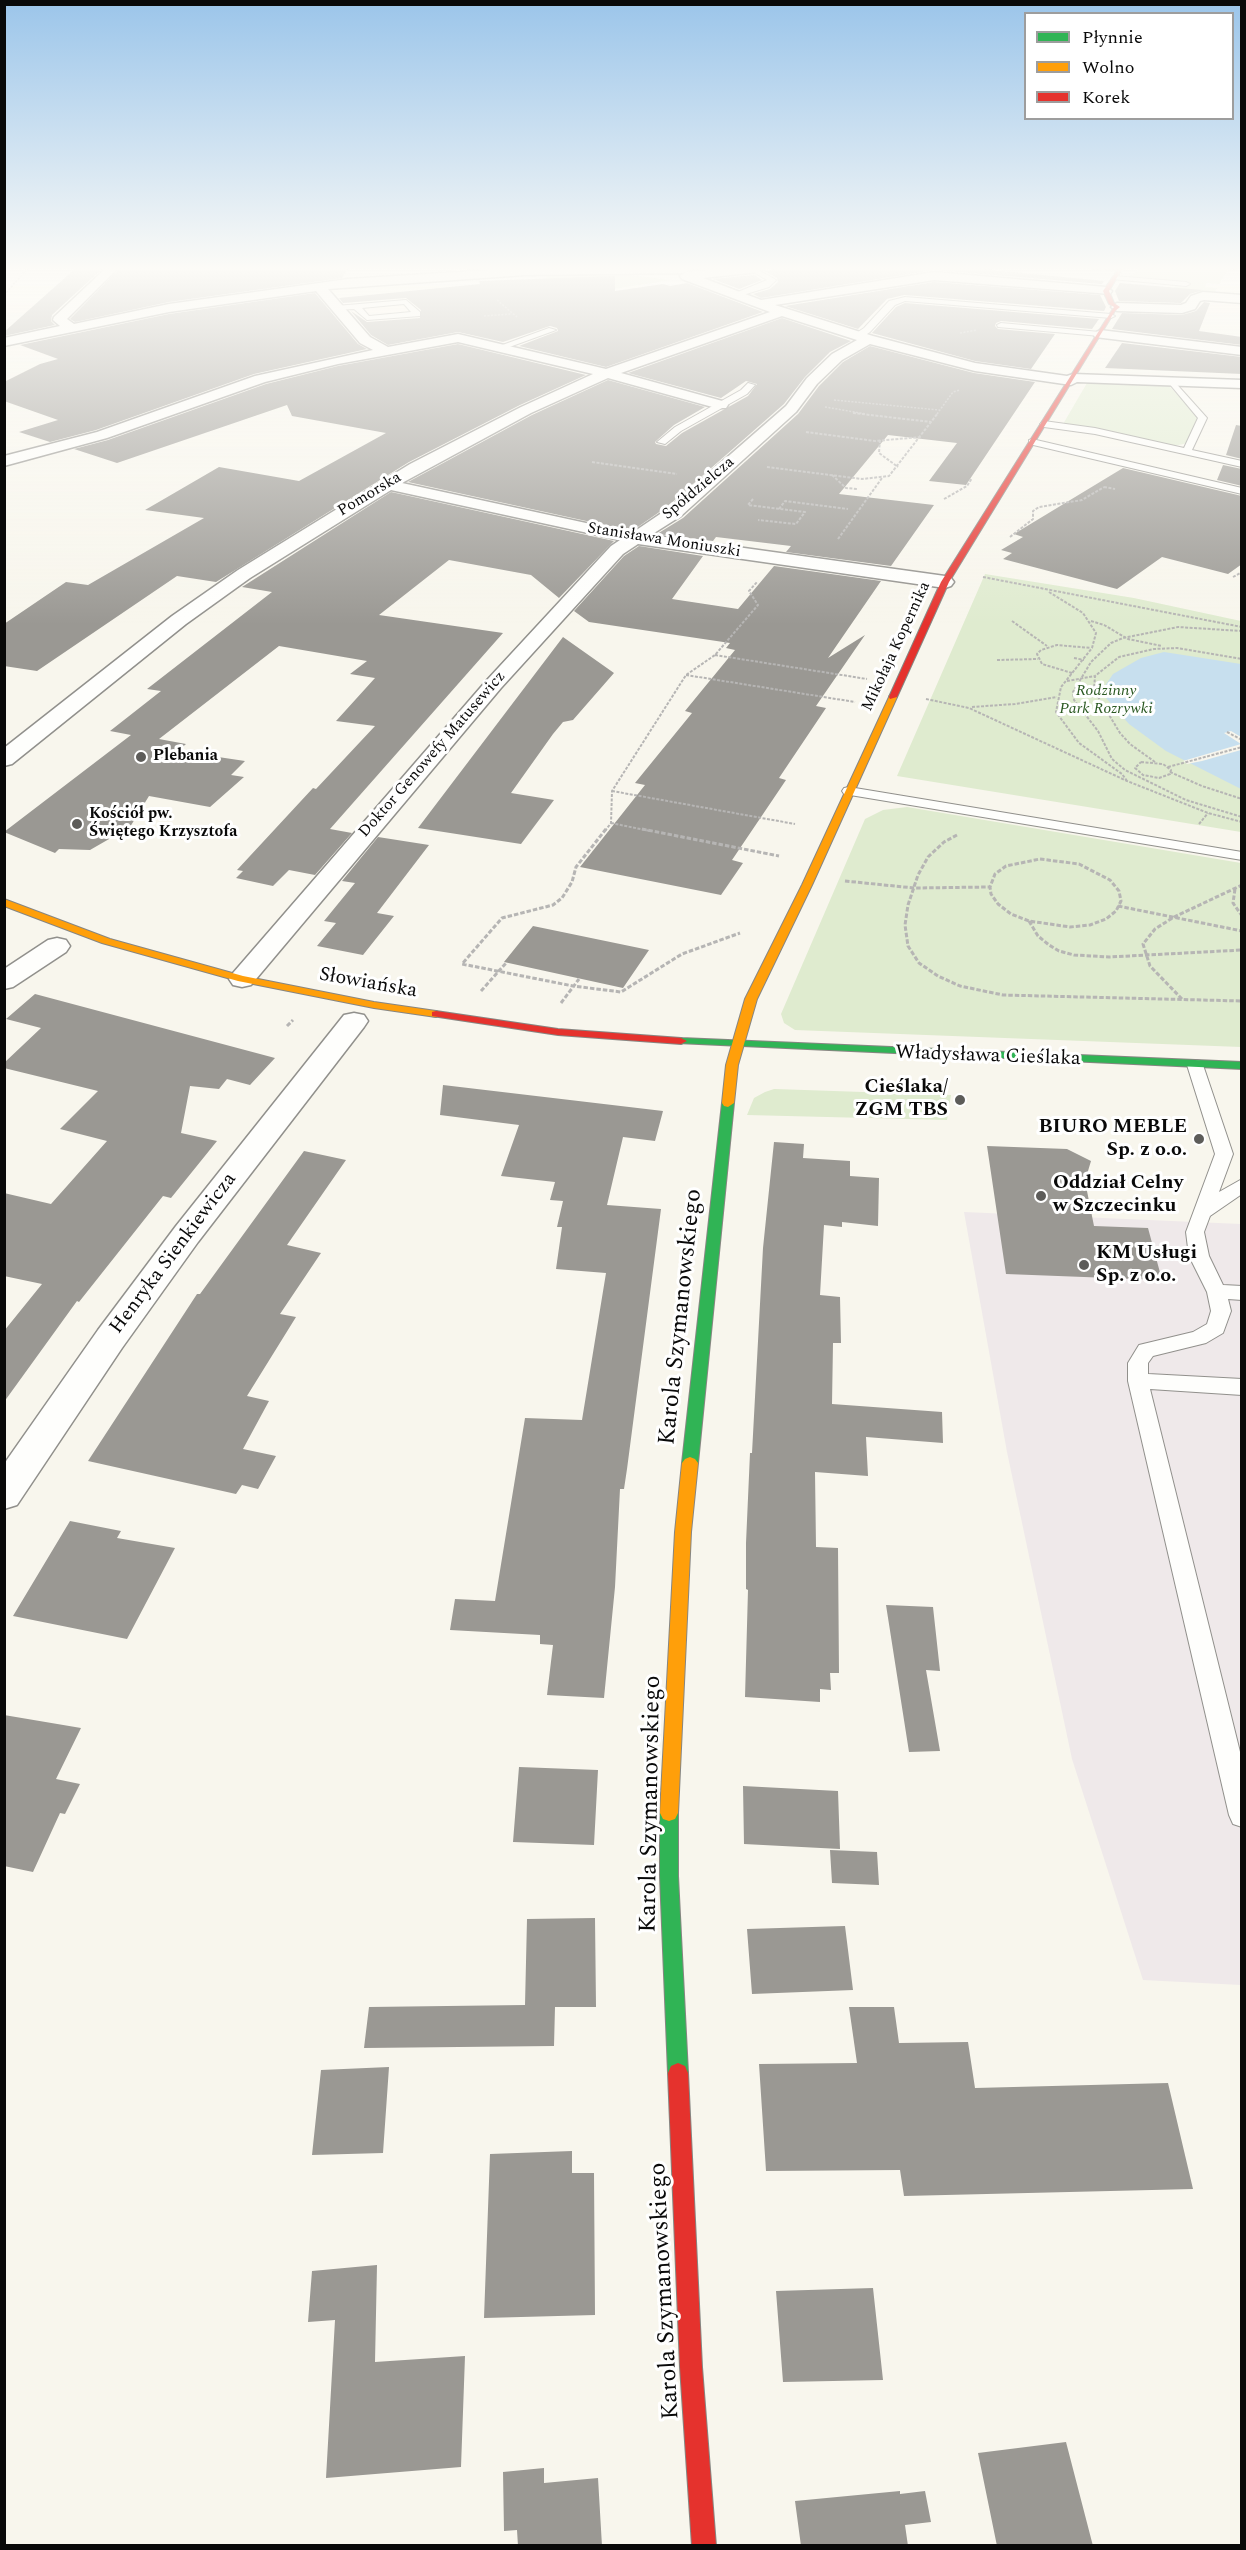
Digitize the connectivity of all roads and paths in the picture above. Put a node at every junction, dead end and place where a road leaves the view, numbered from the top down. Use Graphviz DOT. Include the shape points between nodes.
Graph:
graph roads {
  1 [pos="237,387"];
  2 [pos="577,387"];
  3 [pos="657,387"];
  4 [pos="749,387"];
  5 [pos="808,387"];
  6 [pos="1068,387"];
  7 [pos="1176,387"];
  8 [pos="963,390"];
  9 [pos="834,400"];
  10 [pos="825,403"];
  11 [pos="721,405"];
  12 [pos="940,410"];
  13 [pos="932,422"];
  14 [pos="1044,424"];
  15 [pos="800,431"];
  16 [pos="921,436"];
  17 [pos="880,440"];
  18 [pos="662,442"];
  19 [pos="1032,442"];
  20 [pos="1186,451"];
  21 [pos="4,461"];
  22 [pos="592,462"];
  23 [pos="731,462"];
  24 [pos="1242,464"];
  25 [pos="898,467"];
  26 [pos="832,475"];
  27 [pos="712,478"];
  28 [pos="882,478"];
  29 [pos="972,478"];
  30 [pos="386,484"];
  31 [pos="1104,487"];
  32 [pos="858,489"];
  33 [pos="1242,491"];
  34 [pos="753,499"];
  35 [pos="944,500"];
  36 [pos="779,509"];
  37 [pos="849,509"];
  38 [pos="758,519"];
  39 [pos="632,538"];
  40 [pos="836,541"];
  41 [pos="1006,543"];
  42 [pos="1242,572"];
  43 [pos="978,576"];
  44 [pos="761,577"];
  45 [pos="1233,577"];
  46 [pos="945,582"];
  47 [pos="1046,590"];
  48 [pos="1012,621"];
  49 [pos="1090,621"];
  50 [pos="1242,627"];
  51 [pos="1242,632"];
  52 [pos="1123,638"];
  53 [pos="1048,647"];
  54 [pos="1092,648"];
  55 [pos="1177,648"];
  56 [pos="715,656"];
  57 [pos="1074,658"];
  58 [pos="1038,659"];
  59 [pos="1242,659"];
  60 [pos="997,660"];
  61 [pos="1084,660"];
  62 [pos="1073,674"];
  63 [pos="686,675"];
  64 [pos="1095,676"];
  65 [pos="867,679"];
  66 [pos="1080,679"];
  67 [pos="1066,681"];
  68 [pos="1057,697"];
  69 [pos="926,699"];
  70 [pos="855,702"];
  71 [pos="969,708"];
  72 [pos="1227,732"];
  73 [pos="1242,740"];
  74 [pos="1242,747"];
  75 [pos="4,759"];
  76 [pos="1155,762"];
  77 [pos="1168,767"];
  78 [pos="1170,772"];
  79 [pos="1140,773"];
  80 [pos="1122,774"];
  81 [pos="1133,775"];
  82 [pos="1127,781"];
  83 [pos="612,791"];
  84 [pos="849,791"];
  85 [pos="1242,799"];
  86 [pos="1242,817"];
  87 [pos="1242,822"];
  88 [pos="611,823"];
  89 [pos="795,824"];
  90 [pos="963,832"];
  91 [pos="779,856"];
  92 [pos="1242,856"];
  93 [pos="841,880"];
  94 [pos="1242,885"];
  95 [pos="990,887"];
  96 [pos="914,888"];
  97 [pos="1235,889"];
  98 [pos="4,902"];
  99 [pos="1118,906"];
  100 [pos="1242,916"];
  101 [pos="1174,917"];
  102 [pos="1029,921"];
  103 [pos="1242,931"];
  104 [pos="740,933"];
  105 [pos="53,945"];
  106 [pos="1242,950"];
  107 [pos="1145,955"];
  108 [pos="506,963"];
  109 [pos="498,972"];
  110 [pos="242,979"];
  111 [pos="579,979"];
  112 [pos="4,981"];
  113 [pos="573,986"];
  114 [pos="478,996"];
  115 [pos="1182,1000"];
  116 [pos="1242,1001"];
  117 [pos="560,1004"];
  118 [pos="355,1021"];
  119 [pos="736,1045"];
  120 [pos="732,1065"];
  121 [pos="1195,1065"];
  122 [pos="1242,1066"];
  123 [pos="1194,1085"];
  124 [pos="1221,1086"];
  125 [pos="1224,1154"];
  126 [pos="1242,1159"];
  127 [pos="1242,1185"];
  128 [pos="1205,1211"];
  129 [pos="1217,1292"];
  130 [pos="1242,1293"];
  131 [pos="1138,1381"];
  132 [pos="1242,1387"];
  133 [pos="4,1494"];
  134 [pos="1242,1815"];
  135 [pos="704,2546"];
  1 -- 21 [label="street" via="102,435"];
  2 -- 30 [label="street, Pomorska"];
  3 -- 11 [label="street"];
  4 -- 11 [label="lane"];
  5 -- 23 [label="street, Spółdzielcza" via="791,409"];
  6 -- 14 [label="street, Mikołaja Kopernika"];
  7 -- 20 [label="lane" via="1203,418"];
  8 -- 12 [label="path" via="953,392"];
  9 -- 12 [label="path"];
  10 -- 13 [label="path" via="828,409 838,411"];
  11 -- 18 [label="lane"];
  12 -- 13 [label="path"];
  13 -- 16 [label="path"];
  14 -- 19 [label="street, Mikołaja Kopernika"];
  14 -- 20 [label="lane"];
  15 -- 17 [label="path"];
  16 -- 17 [label="path"];
  16 -- 25 [label="path"];
  17 -- 25 [label="path" via="879,453"];
  19 -- 33 [label="lane"];
  19 -- 46 [label="street, Mikołaja Kopernika"];
  20 -- 24 [label="lane"];
  22 -- 27 [label="path"];
  23 -- 26 [label="path"];
  23 -- 27 [label="street, Spółdzielcza"];
  25 -- 28 [label="path"];
  26 -- 28 [label="path"];
  26 -- 32 [label="path" via="846,488"];
  27 -- 39 [label="street, Spółdzielcza" via="669,517"];
  28 -- 40 [label="path"];
  29 -- 35 [label="path" via="967,486"];
  30 -- 39 [label="street, Stanisława Moniuszki"];
  30 -- 75 [label="street, Pomorska" via="179,620"];
  31 -- 41 [label="path" via="1082,500 1039,507 1033,511 1033,519 1010,535"];
  34 -- 36 [label="path" via="748,505"];
  36 -- 37 [label="path" via="785,501"];
  36 -- 38 [label="path" via="805,512 796,524"];
  39 -- 46 [label="street, Stanisława Moniuszki"];
  39 -- 110 [label="street, Doktor Genowefy Matusewicz" via="494,684"];
  42 -- 45 [label="path"];
  43 -- 47 [label="path"];
  44 -- 56 [label="path" via="749,591 758,605"];
  46 -- 84 [label="street, Mikołaja Kopernika"];
  47 -- 49 [label="path" via="1073,605"];
  47 -- 50 [label="path"];
  48 -- 53 [label="path"];
  49 -- 52 [label="path"];
  49 -- 54 [label="path" via="1096,633"];
  51 -- 52 [label="path" via="1178,627"];
  52 -- 55 [label="path"];
  52 -- 66 [label="path" via="1101,651"];
  53 -- 54 [label="path"];
  53 -- 58 [label="path" via="1037,654"];
  54 -- 61 [label="path"];
  55 -- 59 [label="path"];
  55 -- 64 [label="path" via="1136,651 1119,657"];
  56 -- 63 [label="path"];
  56 -- 65 [label="path"];
  57 -- 61 [label="path"];
  58 -- 60 [label="path"];
  58 -- 62 [label="path" via="1050,669"];
  61 -- 62 [label="path"];
  62 -- 67 [label="path"];
  63 -- 70 [label="path"];
  63 -- 83 [label="path"];
  64 -- 66 [label="path"];
  64 -- 76 [label="path" via="1094,690 1120,733"];
  66 -- 67 [label="path"];
  66 -- 81 [label="path" via="1073,692 1074,700 1098,731 1112,759"];
  67 -- 68 [label="path"];
  68 -- 71 [label="path"];
  68 -- 80 [label="path" via="1056,712 1069,732"];
  69 -- 71 [label="path"];
  71 -- 82 [label="path"];
  72 -- 73 [label="path"];
  74 -- 77 [label="path"];
  76 -- 77 [label="path"];
  76 -- 79 [label="path" via="1141,762 1135,768"];
  77 -- 78 [label="path"];
  78 -- 79 [label="path" via="1159,777"];
  78 -- 85 [label="path"];
  79 -- 81 [label="path"];
  80 -- 81 [label="path"];
  80 -- 82 [label="path"];
  81 -- 86 [label="path" via="1186,800"];
  82 -- 87 [label="path"];
  83 -- 88 [label="path"];
  83 -- 89 [label="path"];
  84 -- 92 [label="lane"];
  84 -- 119 [label="street, Mikołaja Kopernika" via="751,999"];
  88 -- 91 [label="path"];
  88 -- 109 [label="path" via="576,867 562,898 553,905 502,918 462,964"];
  90 -- 96 [label="path" via="944,842 928,858"];
  93 -- 96 [label="path"];
  94 -- 97 [label="path"];
  95 -- 96 [label="path"];
  95 -- 99 [label="path" via="995,874 1006,866 1040,859 1060,860 1079,864 1110,880 1119,891"];
  95 -- 102 [label="path" via="998,904"];
  96 -- 115 [label="path" via="904,925 908,946 919,963 960,986 1003,995"];
  97 -- 100 [label="path" via="1233,903"];
  97 -- 101 [label="path"];
  98 -- 110 [label="street, Słowiańska" via="106,941"];
  99 -- 101 [label="path"];
  99 -- 102 [label="path" via="1106,919 1090,925"];
  101 -- 103 [label="path"];
  101 -- 107 [label="path" via="1146,938"];
  102 -- 107 [label="path" via="1038,936 1059,951 1088,957"];
  104 -- 113 [label="path" via="682,954 621,992"];
  105 -- 112 [label="street"];
  106 -- 107 [label="path"];
  107 -- 115 [label="path" via="1161,980"];
  108 -- 109 [label="path"];
  109 -- 113 [label="path"];
  109 -- 114 [label="path"];
  110 -- 119 [label="street, Słowiańska" via="374,1005 536,1029"];
  111 -- 113 [label="path"];
  113 -- 117 [label="path"];
  115 -- 116 [label="path"];
  118 -- 133 [label="street, Henryka Sienkiewicza" via="110,1339"];
  119 -- 120 [label="street, Mikołaja Kopernika"];
  119 -- 121 [label="street, Władysława Cieślaka"];
  120 -- 135 [label="street, Karola Szymanowskiego" via="683,1532 669,1798 688,2321"];
  121 -- 122 [label="street, Władysława Cieślaka"];
  121 -- 123 [label="lane"];
  123 -- 124 [label="street"];
  123 -- 125 [label="lane"];
  125 -- 126 [label="lane"];
  125 -- 128 [label="lane"];
  127 -- 128 [label="lane"];
  128 -- 129 [label="lane" via="1195,1232 1199,1256"];
  129 -- 130 [label="lane"];
  129 -- 131 [label="lane" via="1221,1311 1216,1328 1199,1338 1146,1350 1138,1363"];
  131 -- 132 [label="lane"];
  131 -- 134 [label="lane"];
}
